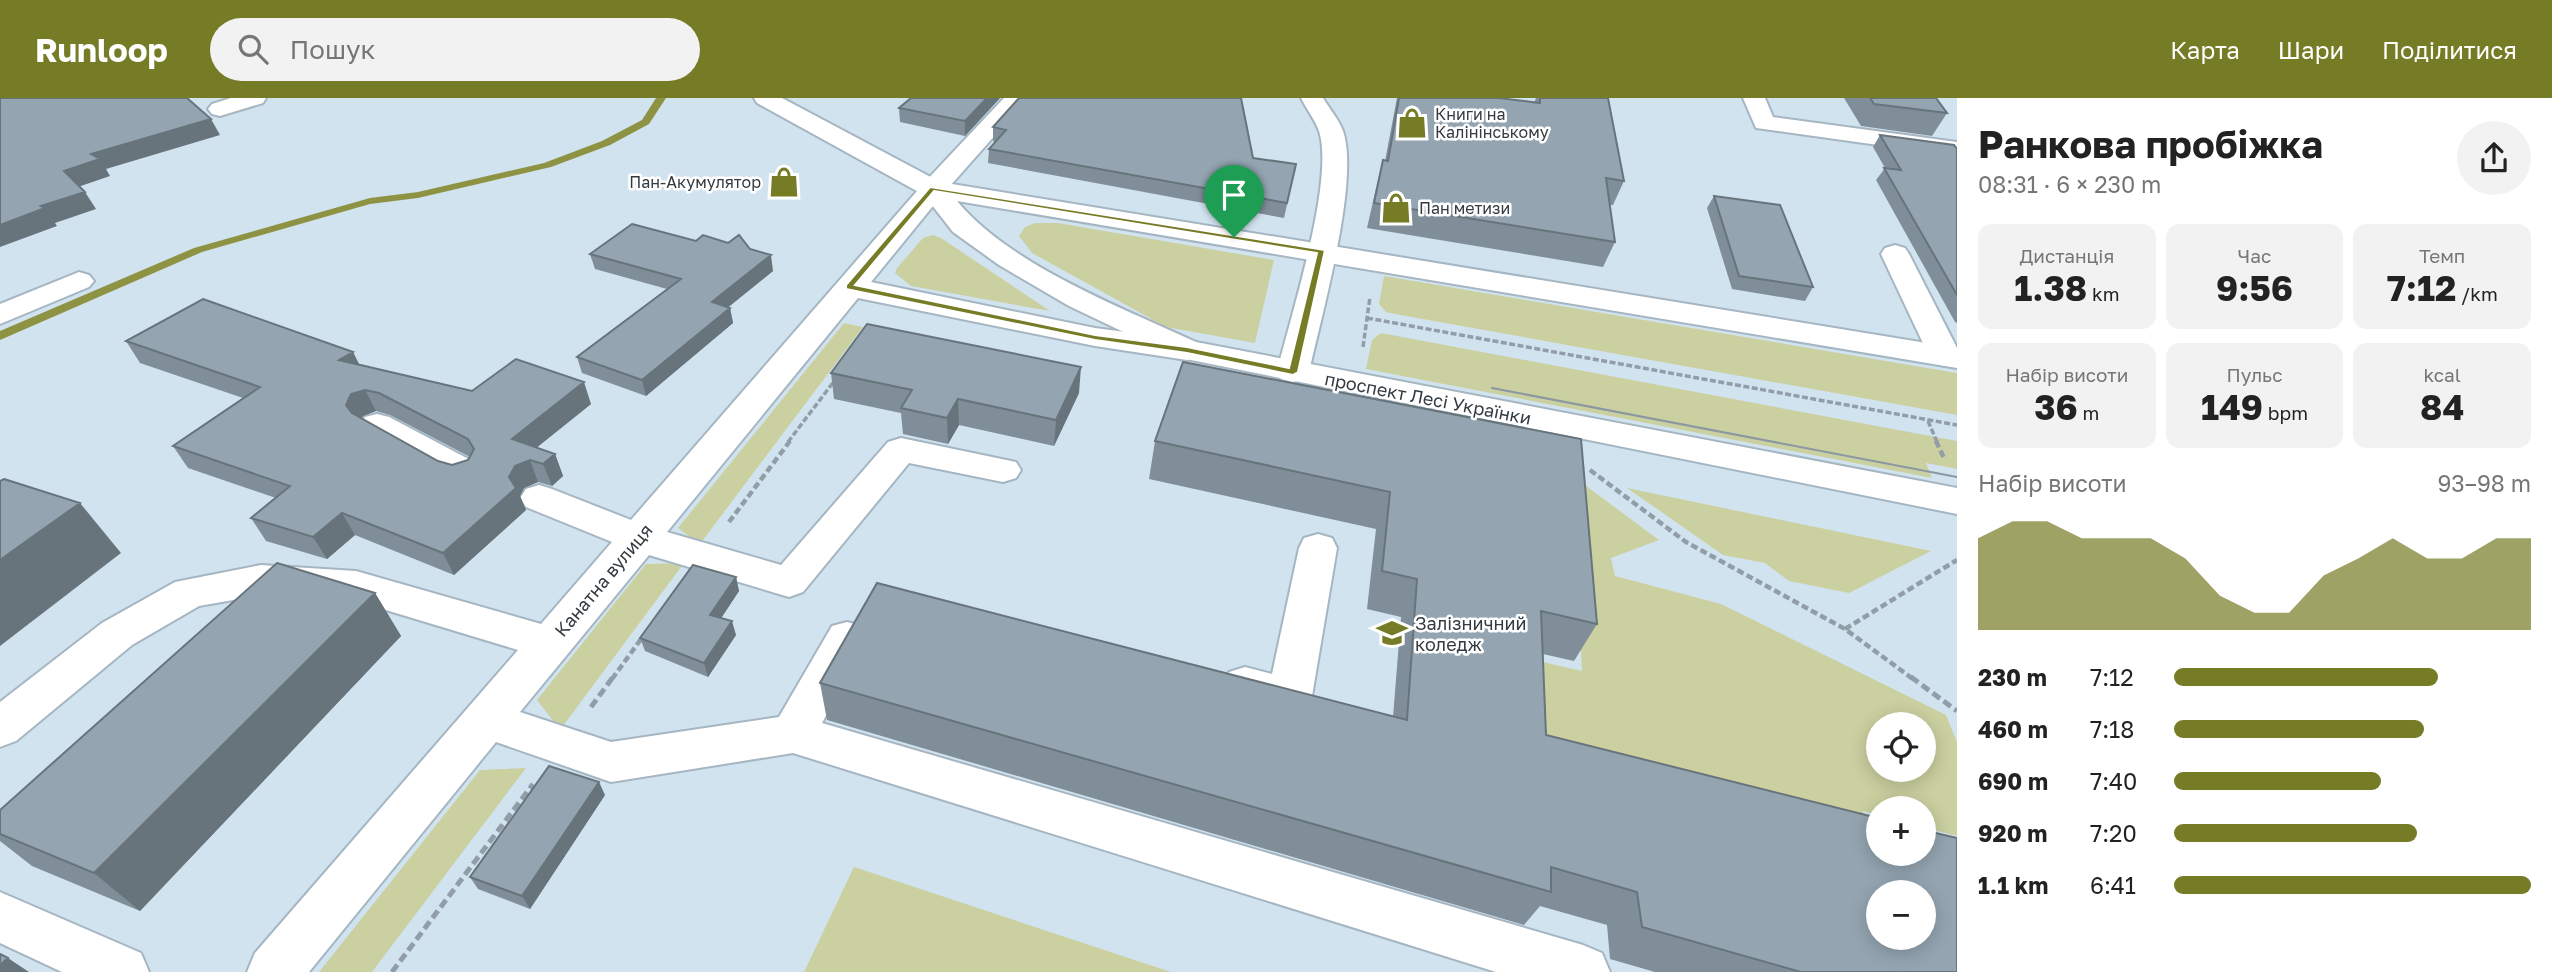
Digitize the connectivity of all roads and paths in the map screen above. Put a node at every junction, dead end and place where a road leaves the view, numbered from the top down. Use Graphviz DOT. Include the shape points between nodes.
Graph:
graph roads {
  1 [pos="255,98"];
  2 [pos="765,98"];
  3 [pos="1312,98"];
  4 [pos="1754,98"];
  5 [pos="1006,100"];
  6 [pos="220,109"];
  7 [pos="1957,149"];
  8 [pos="933,189"];
  9 [pos="1322,251"];
  10 [pos="1895,254"];
  11 [pos="79,281"];
  12 [pos="1371,286"];
  13 [pos="849,287"];
  14 [pos="0,316"];
  15 [pos="1367,318"];
  16 [pos="1187,350"];
  17 [pos="1362,356"];
  18 [pos="1951,357"];
  19 [pos="1293,372"];
  20 [pos="1928,420"];
  21 [pos="377,425"];
  22 [pos="1957,425"];
  23 [pos="1947,465"];
  24 [pos="1587,467"];
  25 [pos="1003,471"];
  26 [pos="463,472"];
  27 [pos="538,498"];
  28 [pos="1957,501"];
  29 [pos="638,538"];
  30 [pos="1318,548"];
  31 [pos="1957,560"];
  32 [pos="863,609"];
  33 [pos="1844,629"];
  34 [pos="550,643"];
  35 [pos="1210,675"];
  36 [pos="1957,710"];
  37 [pos="486,720"];
  38 [pos="0,728"];
  39 [pos="793,734"];
  40 [pos="0,918"];
  41 [pos="122,972"];
  42 [pos="274,972"];
  43 [pos="1584,972"];
  1 -- 6 [label="main road"];
  2 -- 8 [label="main road"];
  3 -- 9 [label="main road" via="1331,131 1335,169"];
  4 -- 7 [label="main road" via="1764,123"];
  5 -- 8 [label="main road, Канатна вулиця"];
  8 -- 9 [label="main road"];
  8 -- 13 [label="main road, Канатна вулиця"];
  8 -- 16 [label="main road, проспект Лесі Українки" via="963,226 1009,258 1080,300"];
  9 -- 18 [label="main road"];
  9 -- 19 [label="main road"];
  10 -- 18 [label="main road"];
  11 -- 14 [label="main road"];
  12 -- 15 [label="path"];
  13 -- 16 [label="main road" via="1095,337"];
  13 -- 29 [label="main road, Канатна вулиця"];
  15 -- 17 [label="path"];
  15 -- 20 [label="path"];
  16 -- 19 [label="main road, проспект Лесі Українки"];
  19 -- 28 [label="main road, проспект Лесі Українки"];
  20 -- 22 [label="path"];
  20 -- 23 [label="path"];
  21 -- 26 [label="main road"];
  24 -- 33 [label="path" via="1686,542"];
  25 -- 29 [label="main road" via="901,450 789,582"];
  27 -- 29 [label="main road"];
  29 -- 34 [label="main road, Канатна вулиця"];
  30 -- 35 [label="main road" via="1290,696"];
  31 -- 33 [label="path"];
  32 -- 39 [label="main road"];
  33 -- 36 [label="path"];
  34 -- 37 [label="main road, Канатна вулиця"];
  34 -- 38 [label="main road" via="356,586 261,580 189,593 117,635"];
  37 -- 39 [label="main road" via="611,762"];
  37 -- 42 [label="main road, Канатна вулиця"];
  39 -- 43 [label="main road"];
  40 -- 41 [label="main road"];
}
